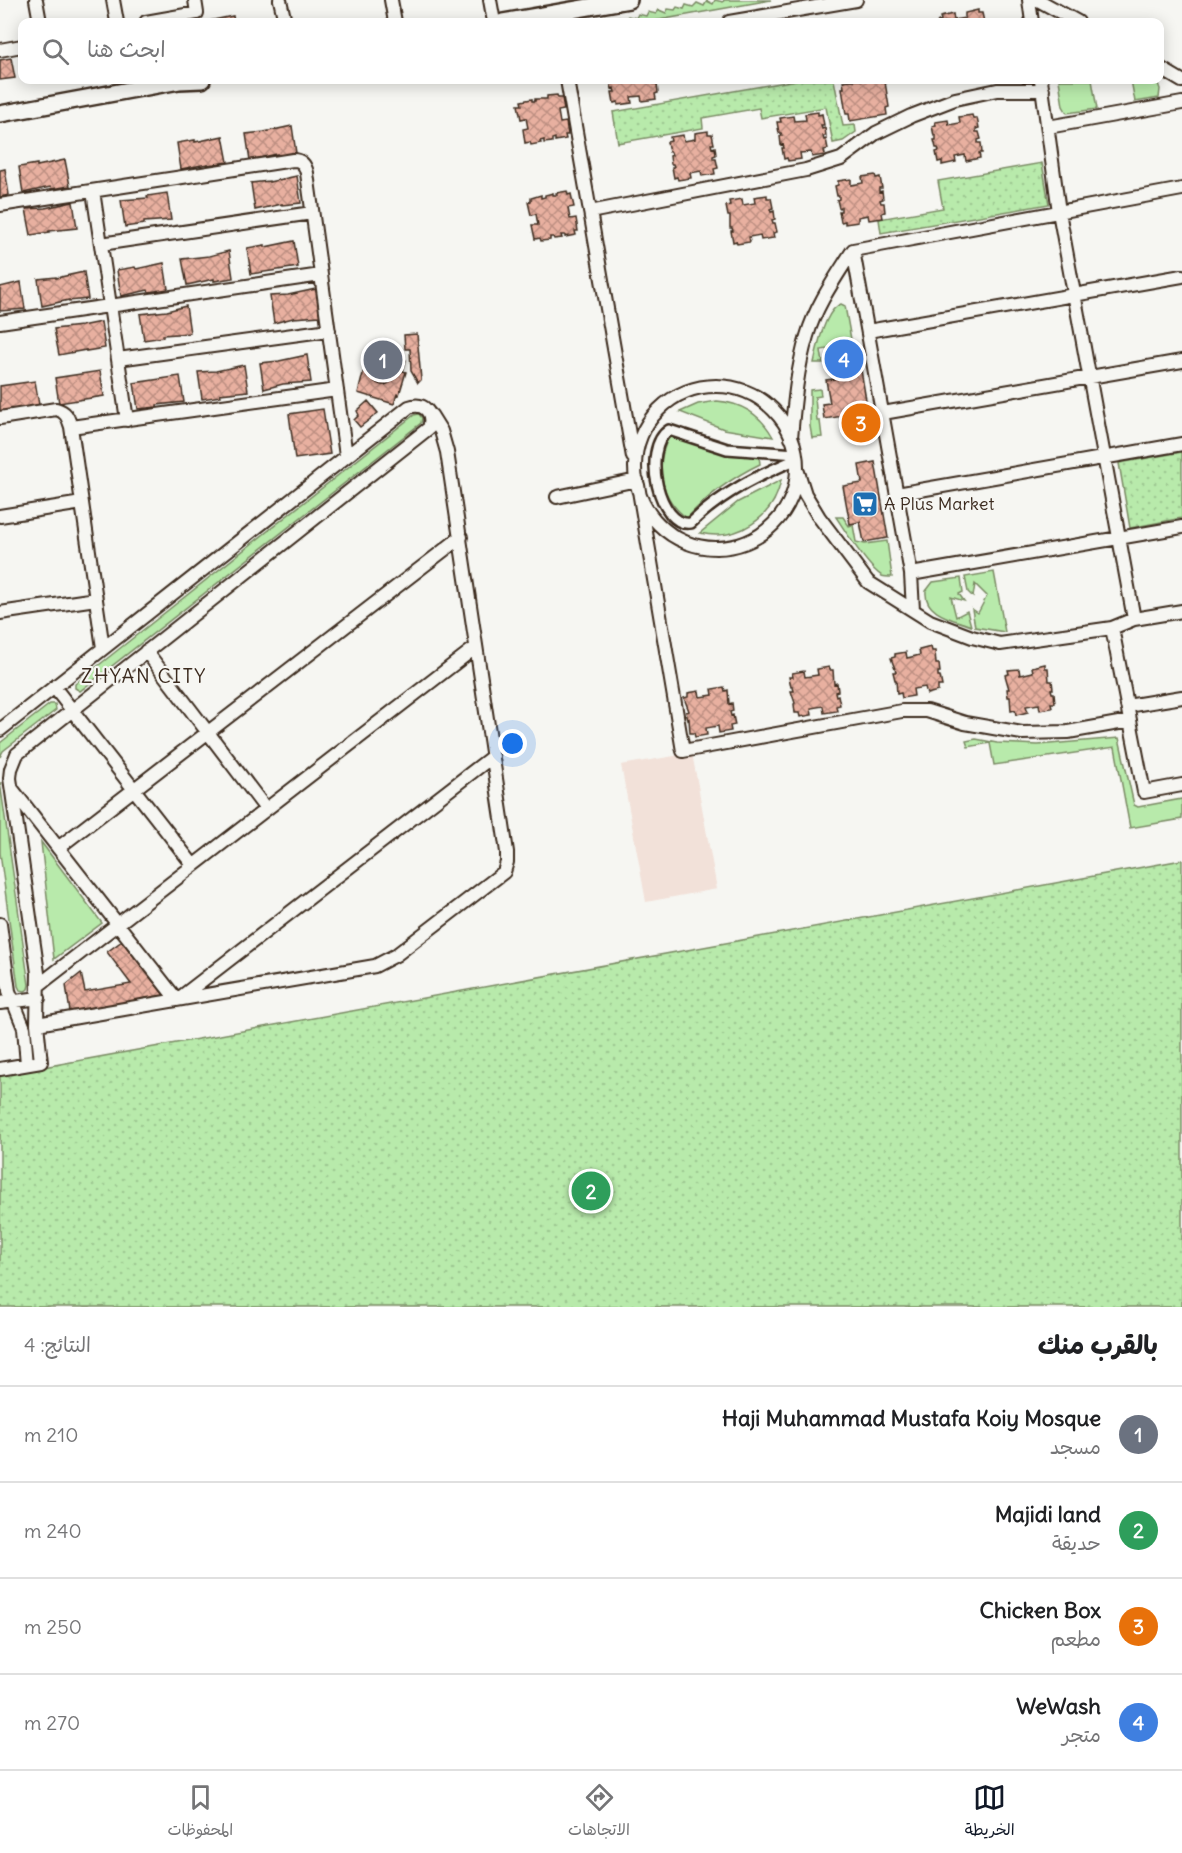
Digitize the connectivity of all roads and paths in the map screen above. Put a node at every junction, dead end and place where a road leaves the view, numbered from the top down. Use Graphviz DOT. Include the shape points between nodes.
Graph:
graph roads {
  1 [pos="36,0"];
  2 [pos="113,0"];
  3 [pos="195,0"];
  4 [pos="280,0"];
  5 [pos="391,0"];
  6 [pos="490,0"];
  7 [pos="629,0"];
  8 [pos="856,0"];
  9 [pos="1029,0"];
  10 [pos="1038,0"];
  11 [pos="592,3"];
  12 [pos="39,18"];
  13 [pos="116,18"];
  14 [pos="169,18"];
  15 [pos="284,18"];
  16 [pos="394,18"];
  17 [pos="493,18"];
  18 [pos="522,18"];
  19 [pos="752,18"];
  20 [pos="1031,18"];
  21 [pos="1071,18"];
  22 [pos="18,47"];
  23 [pos="0,50"];
  24 [pos="1164,70"];
  25 [pos="1182,81"];
  26 [pos="159,84"];
  27 [pos="568,84"];
  28 [pos="1042,85"];
  29 [pos="1182,103"];
  30 [pos="0,114"];
  31 [pos="1047,128"];
  32 [pos="1182,189"];
  33 [pos="93,191"];
  34 [pos="0,205"];
  35 [pos="590,212"];
  36 [pos="1059,212"];
  37 [pos="312,213"];
  38 [pos="101,244"];
  39 [pos="854,250"];
  40 [pos="321,276"];
  41 [pos="1182,276"];
  42 [pos="1074,295"];
  43 [pos="110,305"];
  44 [pos="0,322"];
  45 [pos="329,330"];
  46 [pos="868,331"];
  47 [pos="118,359"];
  48 [pos="1182,361"];
  49 [pos="1090,377"];
  50 [pos="337,390"];
  51 [pos="794,395"];
  52 [pos="769,406"];
  53 [pos="883,413"];
  54 [pos="430,414"];
  55 [pos="0,418"];
  56 [pos="127,420"];
  57 [pos="71,428"];
  58 [pos="792,438"];
  59 [pos="1182,444"];
  60 [pos="346,456"];
  61 [pos="1105,458"];
  62 [pos="796,461"];
  63 [pos="637,480"];
  64 [pos="897,494"];
  65 [pos="557,497"];
  66 [pos="82,502"];
  67 [pos="787,505"];
  68 [pos="813,506"];
  69 [pos="0,516"];
  70 [pos="1182,526"];
  71 [pos="460,537"];
  72 [pos="1120,538"];
  73 [pos="911,574"];
  74 [pos="96,599"];
  75 [pos="913,610"];
  76 [pos="1182,611"];
  77 [pos="0,613"];
  78 [pos="1134,619"];
  79 [pos="1112,628"];
  80 [pos="477,647"];
  81 [pos="103,648"];
  82 [pos="146,651"];
  83 [pos="54,687"];
  84 [pos="1182,698"];
  85 [pos="1127,706"];
  86 [pos="72,709"];
  87 [pos="20,714"];
  88 [pos="0,716"];
  89 [pos="1130,721"];
  90 [pos="0,730"];
  91 [pos="208,733"];
  92 [pos="493,756"];
  93 [pos="1182,785"];
  94 [pos="12,789"];
  95 [pos="134,790"];
  96 [pos="266,810"];
  97 [pos="58,848"];
  98 [pos="193,865"];
  99 [pos="0,924"];
  100 [pos="117,924"];
  101 [pos="39,985"];
  102 [pos="39,998"];
  103 [pos="177,1000"];
  104 [pos="6,1002"];
  105 [pos="37,1024"];
  106 [pos="27,1064"];
  107 [pos="0,1069"];
  1 -- 12 [label="street"];
  2 -- 13 [label="street"];
  3 -- 14 [label="street" via="197,13"];
  4 -- 15 [label="street"];
  5 -- 16 [label="street"];
  6 -- 17 [label="street"];
  7 -- 11 [label="street"];
  8 -- 19 [label="street"];
  9 -- 20 [label="street"];
  10 -- 21 [label="street"];
  11 -- 18 [label="street"];
  22 -- 23 [label="street"];
  24 -- 25 [label="street"];
  26 -- 30 [label="street"];
  27 -- 35 [label="street"];
  28 -- 31 [label="street"];
  28 -- 35 [label="street" via="955,99 876,133 841,159 806,170"];
  29 -- 31 [label="street"];
  31 -- 36 [label="street"];
  32 -- 36 [label="street"];
  33 -- 34 [label="street"];
  33 -- 37 [label="street" via="296,160 306,169"];
  33 -- 38 [label="street"];
  35 -- 63 [label="street"];
  36 -- 39 [label="street"];
  36 -- 42 [label="street"];
  37 -- 38 [label="street"];
  37 -- 40 [label="street"];
  38 -- 43 [label="street"];
  39 -- 46 [label="street"];
  39 -- 51 [label="street" via="829,288 807,335"];
  40 -- 43 [label="street"];
  40 -- 45 [label="street"];
  41 -- 42 [label="street"];
  42 -- 46 [label="street"];
  42 -- 49 [label="street"];
  43 -- 44 [label="street"];
  43 -- 47 [label="street"];
  45 -- 47 [label="street"];
  45 -- 50 [label="street"];
  46 -- 53 [label="street"];
  47 -- 56 [label="street"];
  48 -- 49 [label="street"];
  49 -- 53 [label="street"];
  49 -- 61 [label="street"];
  50 -- 56 [label="street"];
  50 -- 60 [label="street"];
  51 -- 52 [label="street" via="783,408"];
  51 -- 58 [label="street"];
  52 -- 58 [label="street"];
  52 -- 63 [label="street" via="749,393 726,387 702,387 679,395 660,409 645,428 637,450"];
  53 -- 64 [label="street"];
  54 -- 60 [label="street" via="418,405 409,407"];
  54 -- 71 [label="street" via="445,441"];
  54 -- 82 [label="street" via="429,428"];
  55 -- 57 [label="street" via="56,410 67,415"];
  56 -- 57 [label="street"];
  57 -- 66 [label="street"];
  58 -- 62 [label="street"];
  59 -- 61 [label="street"];
  60 -- 81 [label="street"];
  61 -- 64 [label="street"];
  61 -- 72 [label="street"];
  62 -- 62 [label="street" via="728,449 669,430 657,449 655,480 668,509 687,524 734,488"];
  62 -- 67 [label="street" via="794,487"];
  62 -- 68 [label="street" via="805,494"];
  63 -- 65 [label="street"];
  63 -- 67 [label="street" via="646,506 659,524 683,540 704,546 726,546 753,538 776,521"];
  63 -- 89 [label="street" via="683,751 902,711 927,711 965,723 1022,733 1068,732"];
  64 -- 73 [label="street"];
  66 -- 69 [label="street"];
  66 -- 74 [label="street"];
  67 -- 68 [label="street" via="802,499"];
  68 -- 75 [label="street" via="868,582"];
  70 -- 72 [label="street"];
  71 -- 80 [label="street"];
  71 -- 91 [label="street"];
  72 -- 73 [label="street"];
  72 -- 78 [label="street"];
  73 -- 75 [label="street"];
  74 -- 77 [label="street"];
  74 -- 81 [label="street"];
  75 -- 79 [label="street" via="930,621 1000,644"];
  76 -- 78 [label="street"];
  78 -- 79 [label="street"];
  79 -- 85 [label="street"];
  80 -- 92 [label="street"];
  80 -- 96 [label="street"];
  81 -- 83 [label="street"];
  82 -- 86 [label="street"];
  82 -- 91 [label="street"];
  83 -- 86 [label="street"];
  83 -- 87 [label="street"];
  84 -- 85 [label="street"];
  85 -- 89 [label="street"];
  86 -- 94 [label="street" via="17,754 11,769"];
  86 -- 95 [label="street"];
  87 -- 88 [label="street"];
  87 -- 90 [label="street"];
  89 -- 93 [label="street" via="1144,792"];
  91 -- 95 [label="street"];
  91 -- 96 [label="street"];
  92 -- 103 [label="street"];
  92 -- 103 [label="street" via="508,857 506,867 496,879 396,955 375,966"];
  94 -- 97 [label="street"];
  94 -- 101 [label="street"];
  95 -- 97 [label="street"];
  95 -- 98 [label="street"];
  96 -- 98 [label="street"];
  97 -- 100 [label="street"];
  98 -- 100 [label="street"];
  99 -- 104 [label="street"];
  100 -- 101 [label="street"];
  100 -- 103 [label="street"];
  101 -- 102 [label="street"];
  102 -- 104 [label="street"];
  102 -- 105 [label="street"];
  103 -- 105 [label="street"];
  104 -- 106 [label="street" via="24,1028"];
  105 -- 106 [label="street" via="41,1062"];
  106 -- 107 [label="street"];
}
